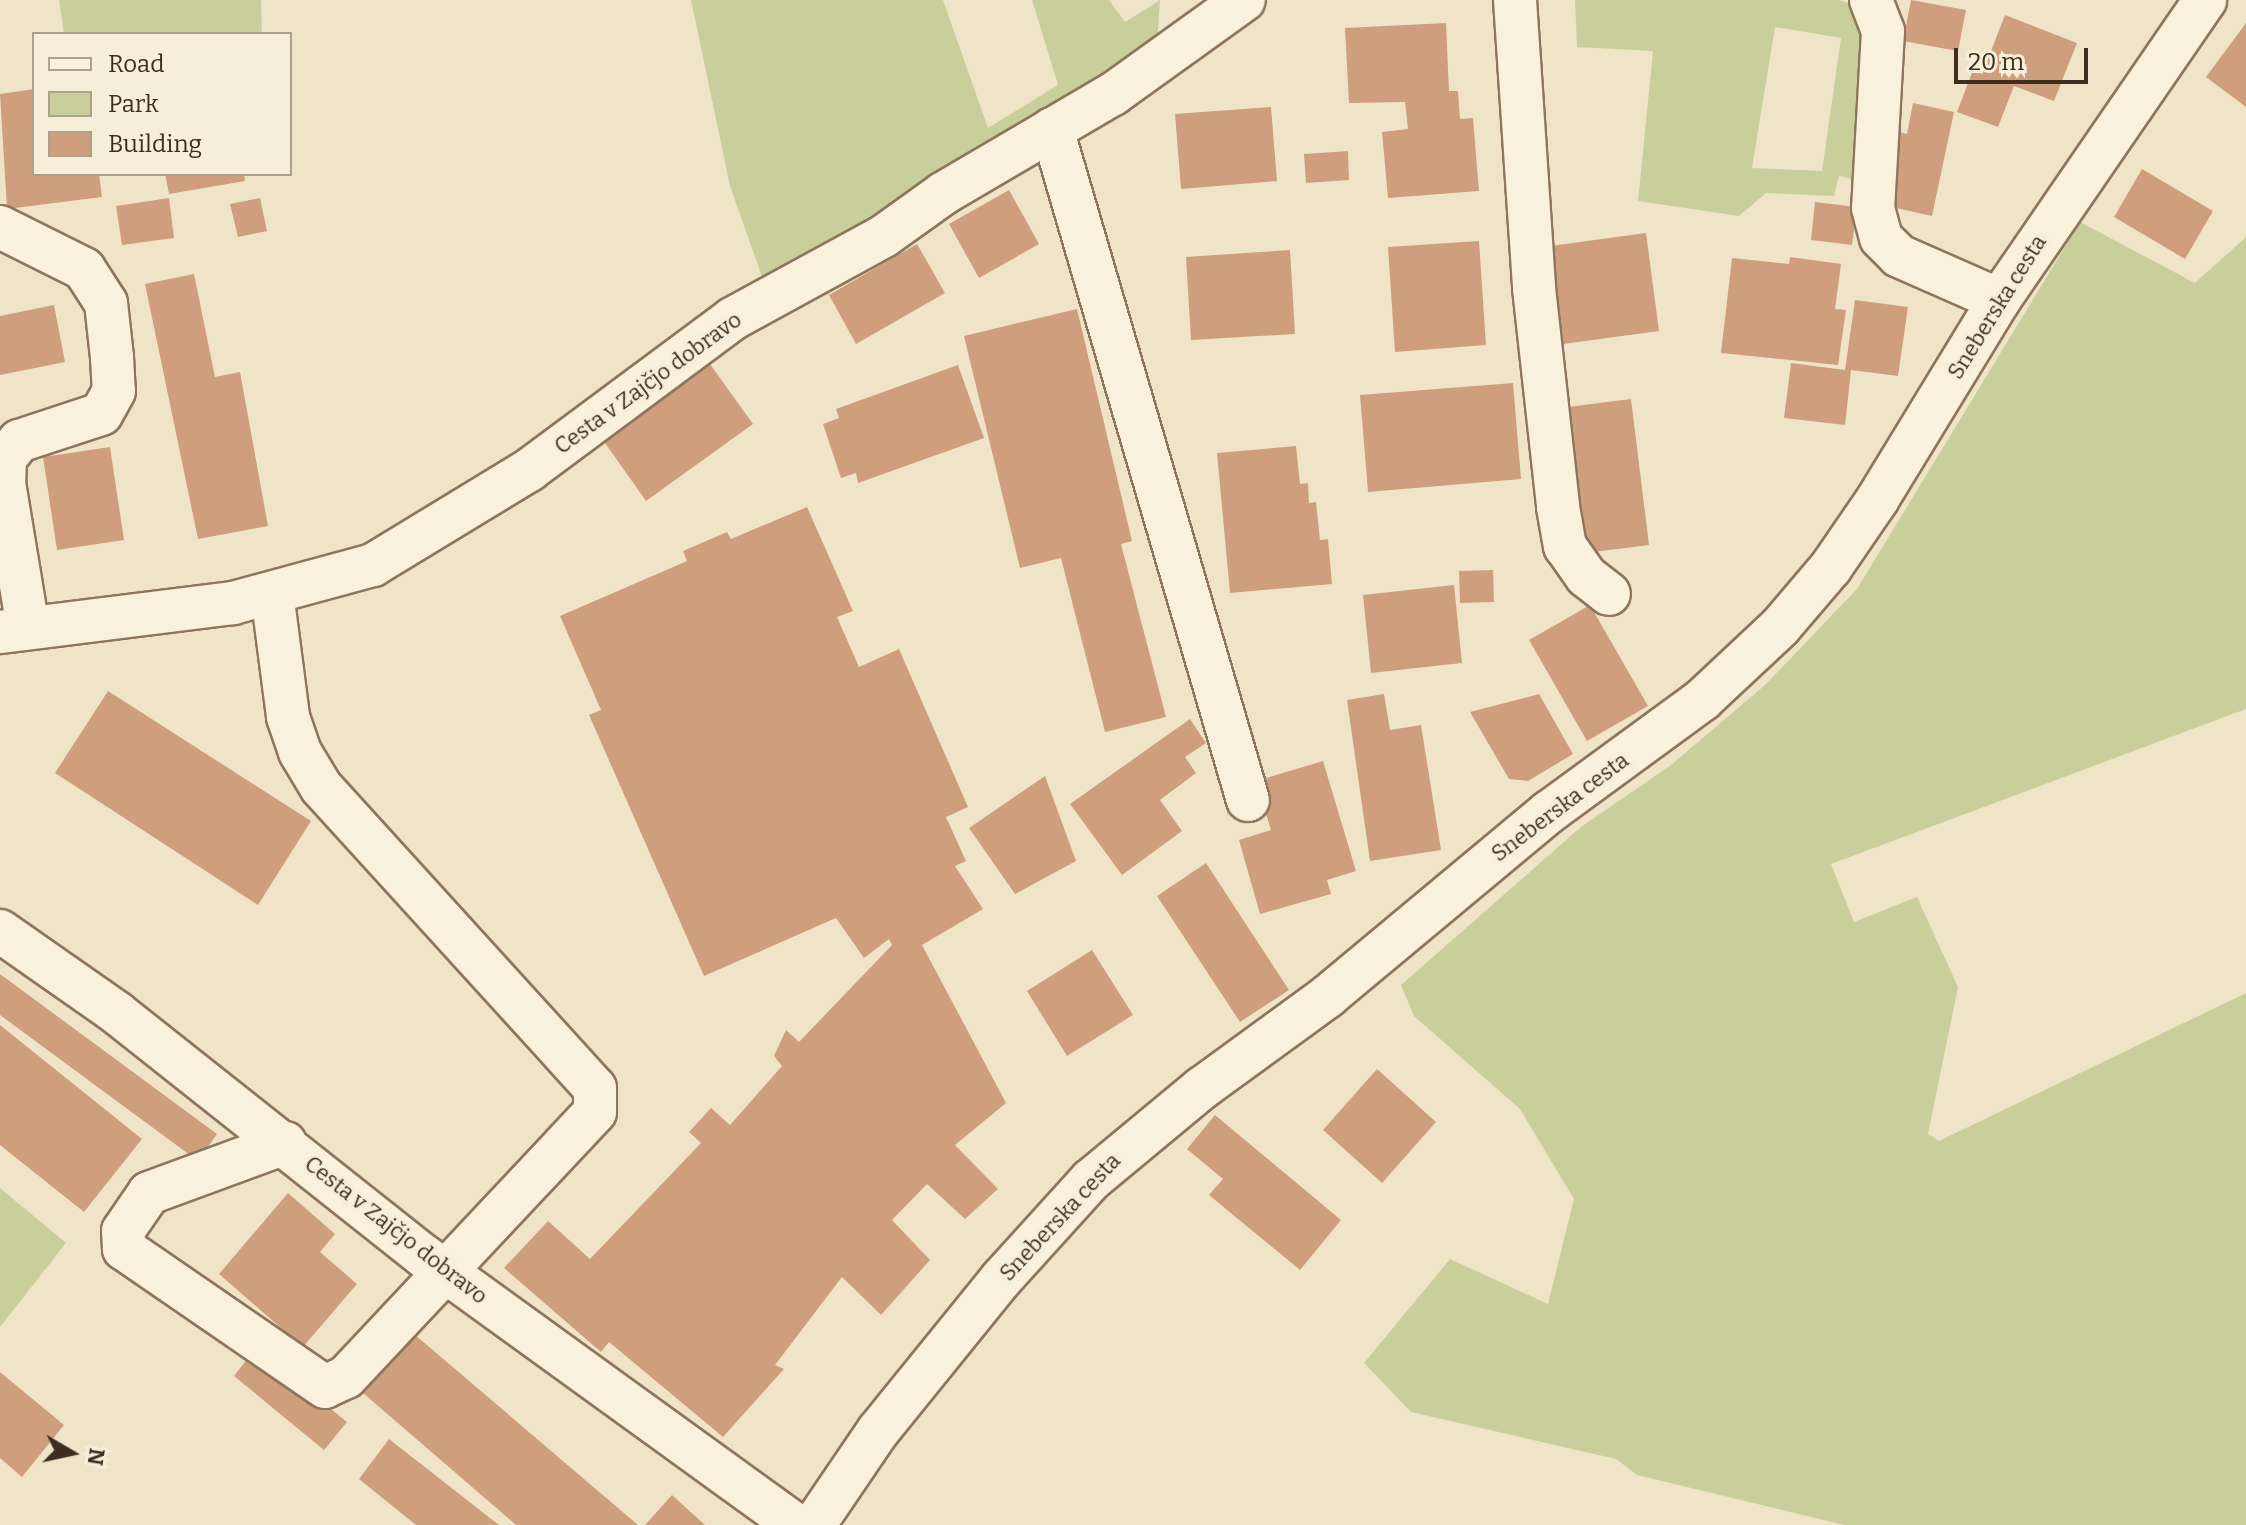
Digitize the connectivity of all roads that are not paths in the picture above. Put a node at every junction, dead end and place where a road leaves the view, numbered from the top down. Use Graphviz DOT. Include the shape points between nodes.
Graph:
graph roads {
  1 [pos="1244,0"];
  2 [pos="1515,0"];
  3 [pos="1871,0"];
  4 [pos="2205,0"];
  5 [pos="1052,129"];
  6 [pos="0,227"];
  7 [pos="1999,300"];
  8 [pos="272,593"];
  9 [pos="1609,594"];
  10 [pos="14,630"];
  11 [pos="1248,800"];
  12 [pos="0,931"];
  13 [pos="285,1143"];
  14 [pos="444,1270"];
  15 [pos="795,1525"];
  16 [pos="814,1525"];
  1 -- 5 [label="street, Cesta v Zajčjo dobravo" via="1113,94"];
  2 -- 9 [label="street" via="1534,288 1558,507 1565,546 1586,576"];
  3 -- 7 [label="street" via="1883,31 1873,208 1881,238 1899,256"];
  4 -- 7 [label="street, Sneberska cesta"];
  5 -- 8 [label="street, Cesta v Zajčjo dobravo" via="944,193 884,236 732,319 529,470 373,565"];
  5 -- 11 [label="street"];
  6 -- 10 [label="street" via="84,269 106,303 114,391 101,414 19,441 5,458"];
  7 -- 16 [label="street, Sneberska cesta" via="1877,500 1831,567 1780,627 1702,700 1549,812 1328,996 1202,1088 1091,1180 1002,1278 878,1431"];
  8 -- 10 [label="street, Cesta v Zajčjo dobravo" via="233,603"];
  8 -- 14 [label="street" via="288,717 300,752 321,787 595,1088 595,1112 573,1139"];
  12 -- 13 [label="street, Cesta v Zajčjo dobravo"];
  13 -- 14 [label="street, Cesta v Zajčjo dobravo"];
  13 -- 14 [label="street" via="149,1193 123,1231 124,1249 325,1387 346,1377"];
  14 -- 15 [label="street, Cesta v Zajčjo dobravo"];
}
